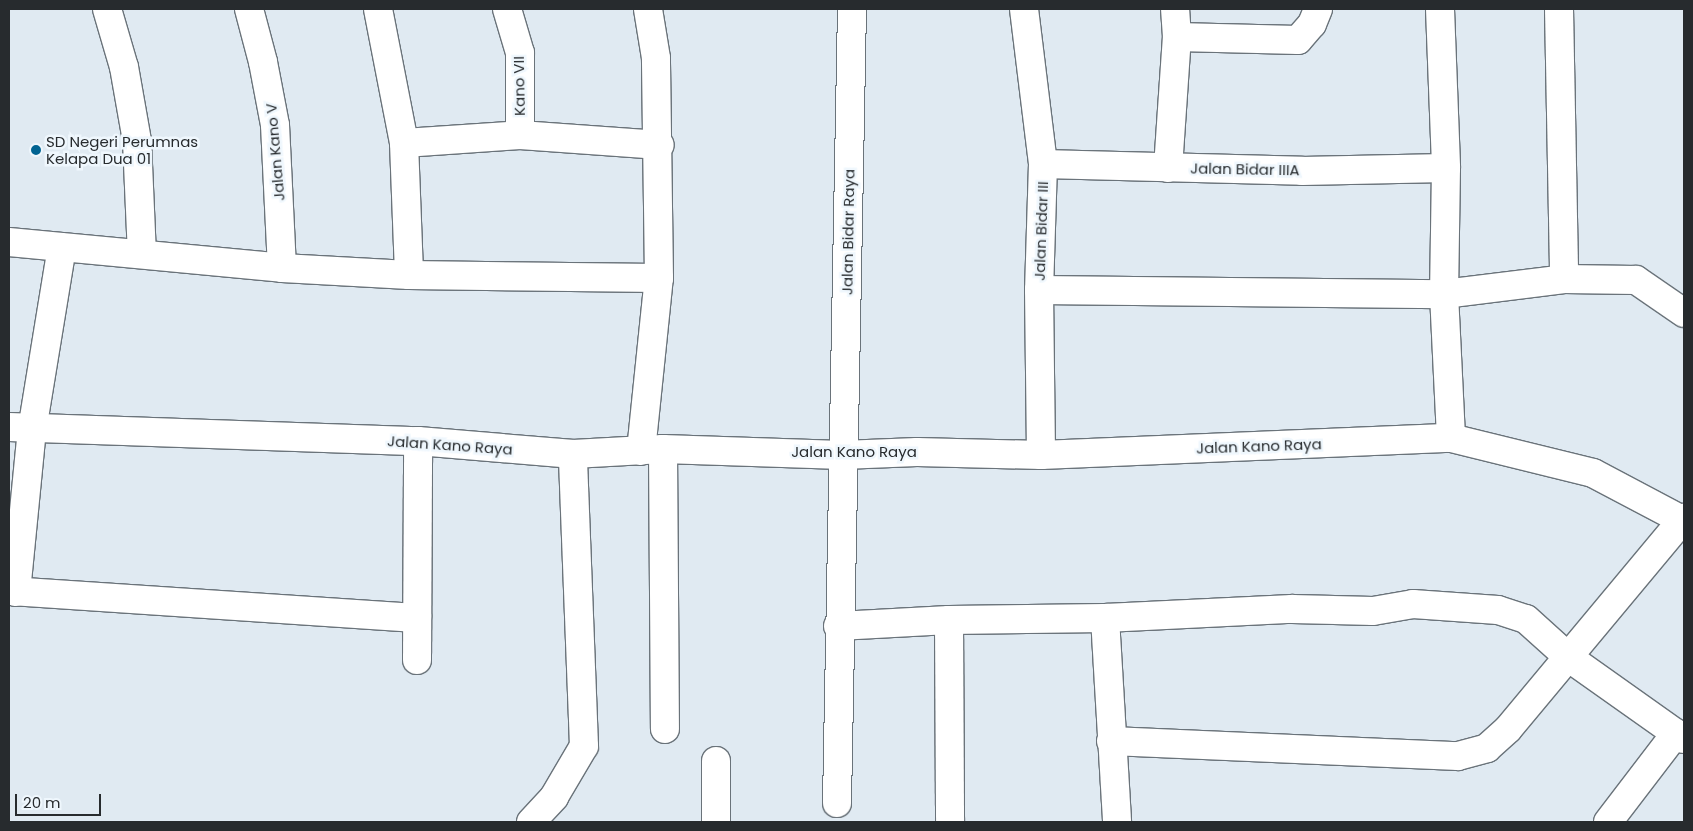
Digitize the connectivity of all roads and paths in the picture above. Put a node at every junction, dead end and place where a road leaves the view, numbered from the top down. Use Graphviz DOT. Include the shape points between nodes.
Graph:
graph roads {
  1 [pos="107,9"];
  2 [pos="249,9"];
  3 [pos="378,9"];
  4 [pos="507,9"];
  5 [pos="648,9"];
  6 [pos="852,9"];
  7 [pos="1024,9"];
  8 [pos="1175,9"];
  9 [pos="1318,9"];
  10 [pos="1440,9"];
  11 [pos="1559,9"];
  12 [pos="1177,38"];
  13 [pos="520,135"];
  14 [pos="404,143"];
  15 [pos="660,145"];
  16 [pos="1043,164"];
  17 [pos="1168,168"];
  18 [pos="1446,168"];
  19 [pos="9,242"];
  20 [pos="62,246"];
  21 [pos="142,254"];
  22 [pos="282,268"];
  23 [pos="408,275"];
  24 [pos="660,278"];
  25 [pos="1564,280"];
  26 [pos="1039,290"];
  27 [pos="1444,294"];
  28 [pos="1684,313"];
  29 [pos="20,428"];
  30 [pos="1451,438"];
  31 [pos="418,441"];
  32 [pos="652,450"];
  33 [pos="573,454"];
  34 [pos="842,455"];
  35 [pos="1041,455"];
  36 [pos="1684,520"];
  37 [pos="13,592"];
  38 [pos="417,618"];
  39 [pos="1105,618"];
  40 [pos="949,620"];
  41 [pos="838,626"];
  42 [pos="1568,657"];
  43 [pos="417,660"];
  44 [pos="665,729"];
  45 [pos="1680,736"];
  46 [pos="1111,741"];
  47 [pos="716,760"];
  48 [pos="837,803"];
  49 [pos="531,822"];
  50 [pos="716,822"];
  51 [pos="950,822"];
  52 [pos="1117,822"];
  53 [pos="1608,822"];
  1 -- 21 [label="street" via="135,124"];
  2 -- 22 [label="street, Jalan Kano V" via="275,125"];
  3 -- 14 [label="street"];
  4 -- 13 [label="street, Kano VII" via="520,53"];
  5 -- 15 [label="street" via="656,58"];
  6 -- 34 [label="street, Jalan Bidar Raya"];
  7 -- 16 [label="street, Jalan Bidar III"];
  8 -- 12 [label="street"];
  9 -- 12 [label="street" via="1312,24 1298,40"];
  10 -- 18 [label="street"];
  11 -- 25 [label="street"];
  12 -- 17 [label="street"];
  13 -- 14 [label="street"];
  13 -- 15 [label="street"];
  14 -- 23 [label="street"];
  15 -- 24 [label="street"];
  16 -- 17 [label="street, Jalan Bidar IIIA"];
  16 -- 26 [label="street, Jalan Bidar III"];
  17 -- 18 [label="street, Jalan Bidar IIIA"];
  18 -- 27 [label="street"];
  19 -- 20 [label="street"];
  20 -- 21 [label="street"];
  20 -- 29 [label="street"];
  21 -- 22 [label="street"];
  22 -- 23 [label="street"];
  23 -- 24 [label="street"];
  24 -- 32 [label="street"];
  25 -- 27 [label="street"];
  25 -- 28 [label="street" via="1636,280"];
  26 -- 27 [label="street"];
  26 -- 35 [label="street, Jalan Bidar III"];
  27 -- 30 [label="street"];
  29 -- 31 [label="street, Jalan Kano Raya"];
  29 -- 37 [label="street"];
  30 -- 35 [label="street, Jalan Kano Raya"];
  30 -- 36 [label="street, Jalan Kano Raya" via="1592,473"];
  31 -- 33 [label="street, Jalan Kano Raya"];
  31 -- 38 [label="street"];
  32 -- 33 [label="street, Jalan Kano Raya"];
  32 -- 34 [label="street, Jalan Kano Raya"];
  32 -- 44 [label="street"];
  33 -- 49 [label="street" via="584,746 554,797"];
  34 -- 35 [label="street, Jalan Kano Raya" via="916,452"];
  34 -- 41 [label="street, Jalan Bidar Raya"];
  36 -- 42 [label="street"];
  37 -- 38 [label="street"];
  38 -- 43 [label="street"];
  39 -- 40 [label="street"];
  39 -- 42 [label="street" via="1292,609 1373,611 1413,604 1449,605 1498,610 1526,619"];
  39 -- 46 [label="street"];
  40 -- 41 [label="street"];
  40 -- 51 [label="street"];
  41 -- 48 [label="street, Jalan Bidar Raya"];
  42 -- 45 [label="street"];
  42 -- 46 [label="street" via="1487,748 1458,756"];
  45 -- 53 [label="street"];
  46 -- 52 [label="street"];
  47 -- 50 [label="street"];
}
